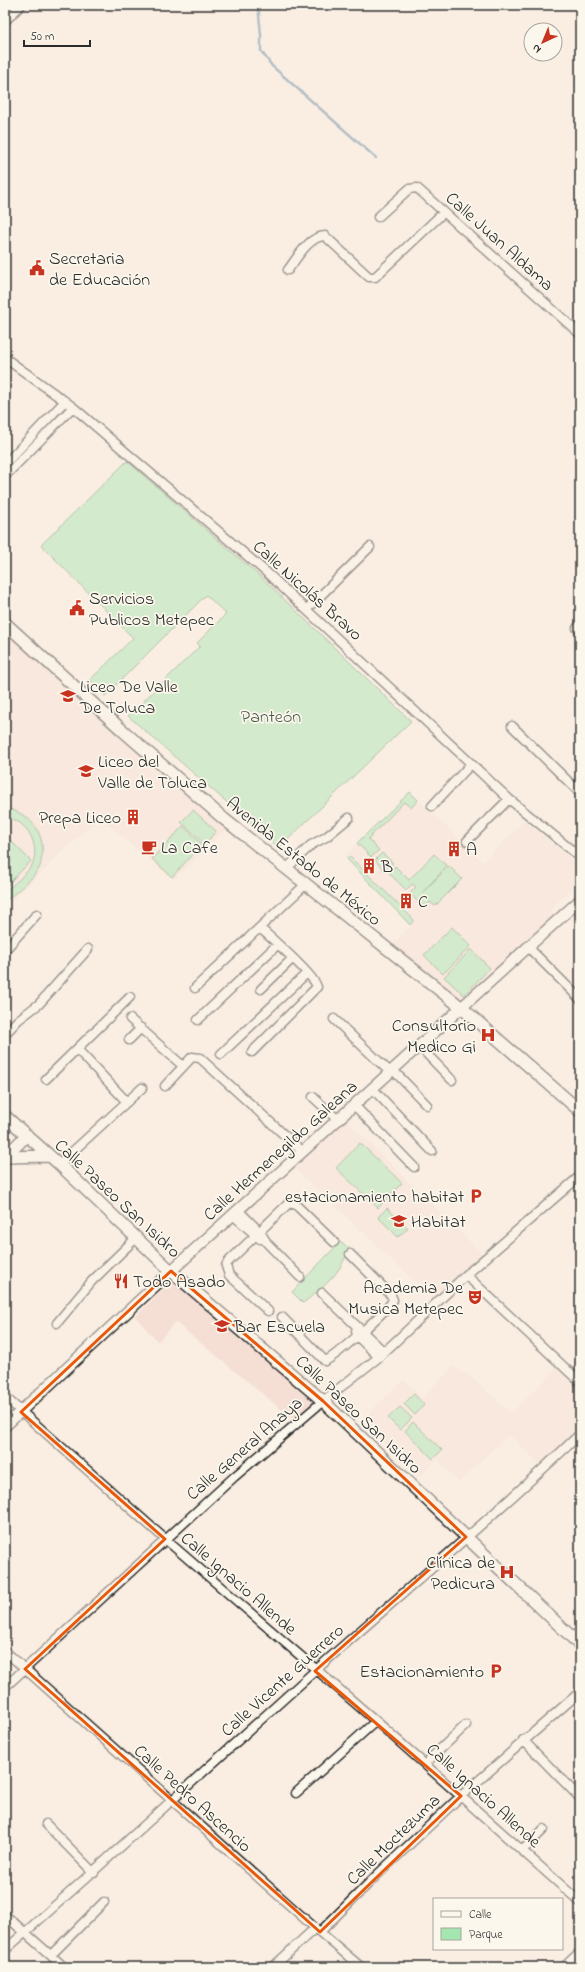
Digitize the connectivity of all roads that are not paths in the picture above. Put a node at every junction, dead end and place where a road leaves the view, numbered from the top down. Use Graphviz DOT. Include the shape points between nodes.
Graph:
graph roads {
  1 [pos="21,5"];
  2 [pos="5,21"];
  3 [pos="444,212"];
  4 [pos="378,217"];
  5 [pos="288,270"];
  6 [pos="580,334"];
  7 [pos="5,358"];
  8 [pos="65,401"];
  9 [pos="73,407"];
  10 [pos="5,464"];
  11 [pos="5,476"];
  12 [pos="370,547"];
  13 [pos="307,609"];
  14 [pos="5,622"];
  15 [pos="512,726"];
  16 [pos="471,764"];
  17 [pos="580,793"];
  18 [pos="509,799"];
  19 [pos="432,806"];
  20 [pos="349,818"];
  21 [pos="467,841"];
  22 [pos="580,857"];
  23 [pos="286,869"];
  24 [pos="305,885"];
  25 [pos="580,900"];
  26 [pos="37,914"];
  27 [pos="260,928"];
  28 [pos="277,945"];
  29 [pos="529,948"];
  30 [pos="5,950"];
  31 [pos="88,950"];
  32 [pos="292,959"];
  33 [pos="307,973"];
  34 [pos="195,988"];
  35 [pos="261,989"];
  36 [pos="130,997"];
  37 [pos="580,999"];
  38 [pos="462,1008"];
  39 [pos="130,1018"];
  40 [pos="334,1019"];
  41 [pos="198,1020"];
  42 [pos="141,1028"];
  43 [pos="5,1034"];
  44 [pos="129,1040"];
  45 [pos="419,1046"];
  46 [pos="77,1049"];
  47 [pos="252,1052"];
  48 [pos="221,1054"];
  49 [pos="183,1066"];
  50 [pos="392,1071"];
  51 [pos="46,1080"];
  52 [pos="452,1080"];
  53 [pos="165,1086"];
  54 [pos="142,1088"];
  55 [pos="372,1088"];
  56 [pos="313,1097"];
  57 [pos="127,1102"];
  58 [pos="354,1105"];
  59 [pos="428,1105"];
  60 [pos="580,1111"];
  61 [pos="5,1116"];
  62 [pos="338,1120"];
  63 [pos="27,1135"];
  64 [pos="303,1152"];
  65 [pos="432,1152"];
  66 [pos="7,1153"];
  67 [pos="50,1156"];
  68 [pos="59,1164"];
  69 [pos="414,1167"];
  70 [pos="580,1176"];
  71 [pos="237,1213"];
  72 [pos="258,1234"];
  73 [pos="136,1238"];
  74 [pos="334,1242"];
  75 [pos="350,1254"];
  76 [pos="171,1271"];
  77 [pos="466,1275"];
  78 [pos="300,1277"];
  79 [pos="322,1293"];
  80 [pos="268,1311"];
  81 [pos="282,1316"];
  82 [pos="57,1323"];
  83 [pos="360,1333"];
  84 [pos="382,1354"];
  85 [pos="580,1382"];
  86 [pos="5,1397"];
  87 [pos="323,1401"];
  88 [pos="21,1412"];
  89 [pos="5,1426"];
  90 [pos="580,1434"];
  91 [pos="466,1537"];
  92 [pos="164,1539"];
  93 [pos="580,1645"];
  94 [pos="5,1651"];
  95 [pos="25,1669"];
  96 [pos="315,1671"];
  97 [pos="5,1687"];
  98 [pos="580,1692"];
  99 [pos="376,1721"];
  100 [pos="466,1725"];
  101 [pos="523,1740"];
  102 [pos="430,1759"];
  103 [pos="296,1793"];
  104 [pos="461,1796"];
  105 [pos="580,1798"];
  106 [pos="173,1801"];
  107 [pos="46,1824"];
  108 [pos="544,1828"];
  109 [pos="522,1851"];
  110 [pos="94,1873"];
  111 [pos="104,1902"];
  112 [pos="580,1902"];
  113 [pos="5,1915"];
  114 [pos="317,1930"];
  115 [pos="25,1932"];
  116 [pos="5,1950"];
  117 [pos="580,1952"];
  118 [pos="51,1955"];
  119 [pos="64,1967"];
  120 [pos="273,1967"];
  121 [pos="361,1967"];
  122 [pos="564,1967"];
  1 -- 2 [label="street"];
  3 -- 4 [label="street, Calle Juan Aldama" via="417,188 409,189"];
  3 -- 5 [label="street" via="375,277 369,277 325,236 313,239"];
  3 -- 6 [label="street, Calle Juan Aldama"];
  7 -- 8 [label="street, Calle Nicolás Bravo"];
  8 -- 9 [label="street, Calle Nicolás Bravo"];
  8 -- 10 [label="street"];
  9 -- 11 [label="street"];
  9 -- 13 [label="street, Calle Nicolás Bravo"];
  12 -- 13 [label="street"];
  13 -- 16 [label="street, Calle Nicolás Bravo"];
  14 -- 23 [label="main road, Avenida Estado de México" via="145,751"];
  15 -- 17 [label="street"];
  16 -- 18 [label="street, Calle Nicolás Bravo"];
  16 -- 19 [label="street"];
  18 -- 21 [label="street"];
  18 -- 22 [label="street, Calle Nicolás Bravo"];
  20 -- 23 [label="street" via="326,837 310,845"];
  23 -- 24 [label="main road, Avenida Estado de México"];
  24 -- 27 [label="street"];
  24 -- 38 [label="main road, Avenida Estado de México"];
  25 -- 29 [label="street, Calle Hermenegildo Galeana"];
  26 -- 30 [label="street"];
  27 -- 28 [label="street"];
  27 -- 34 [label="street"];
  28 -- 32 [label="street"];
  28 -- 41 [label="street"];
  29 -- 37 [label="street"];
  29 -- 38 [label="street, Calle Hermenegildo Galeana"];
  31 -- 43 [label="street" via="39,1004"];
  32 -- 33 [label="street"];
  32 -- 35 [label="street"];
  33 -- 47 [label="street" via="316,982 316,989"];
  33 -- 48 [label="street"];
  36 -- 46 [label="street"];
  38 -- 45 [label="street, Calle Hermenegildo Galeana"];
  38 -- 60 [label="main road"];
  39 -- 42 [label="street"];
  40 -- 50 [label="street"];
  42 -- 44 [label="street"];
  42 -- 49 [label="street"];
  45 -- 50 [label="street, Calle Hermenegildo Galeana"];
  45 -- 52 [label="street"];
  46 -- 51 [label="street"];
  46 -- 57 [label="street"];
  49 -- 53 [label="street"];
  49 -- 64 [label="street" via="192,1057 200,1058"];
  50 -- 55 [label="street, Calle Hermenegildo Galeana"];
  50 -- 59 [label="street"];
  54 -- 57 [label="street"];
  55 -- 58 [label="street, Calle Hermenegildo Galeana"];
  55 -- 65 [label="street"];
  56 -- 62 [label="street"];
  57 -- 68 [label="street"];
  58 -- 62 [label="street, Calle Hermenegildo Galeana"];
  58 -- 69 [label="street"];
  61 -- 63 [label="main road, Calle Paseo San Isidro"];
  62 -- 64 [label="street, Calle Hermenegildo Galeana"];
  63 -- 66 [label="main road"];
  63 -- 67 [label="main road, Calle Paseo San Isidro"];
  64 -- 71 [label="street, Calle Hermenegildo Galeana"];
  66 -- 67 [label="main road"];
  67 -- 68 [label="main road, Calle Paseo San Isidro"];
  68 -- 73 [label="main road, Calle Paseo San Isidro"];
  70 -- 77 [label="street, Calle General Anaya"];
  71 -- 72 [label="street"];
  71 -- 76 [label="street, Calle Hermenegildo Galeana"];
  72 -- 74 [label="street" via="287,1204 293,1203"];
  72 -- 78 [label="street"];
  72 -- 80 [label="street" via="228,1262 226,1270"];
  73 -- 76 [label="main road, Calle Paseo San Isidro"];
  73 -- 82 [label="street" via="88,1285"];
  75 -- 83 [label="street" via="392,1297 392,1303"];
  76 -- 87 [label="main road, Calle Paseo San Isidro"];
  76 -- 88 [label="street, Calle Hermenegildo Galeana"];
  77 -- 84 [label="street, Calle General Anaya"];
  77 -- 85 [label="street"];
  79 -- 83 [label="street"];
  81 -- 83 [label="street" via="325,1361"];
  83 -- 84 [label="street"];
  84 -- 87 [label="street, Calle General Anaya"];
  86 -- 88 [label="street, Calle Ignacio Allende"];
  87 -- 91 [label="main road, Calle Paseo San Isidro"];
  87 -- 92 [label="street, Calle General Anaya"];
  88 -- 89 [label="street, Calle Hermenegildo Galeana"];
  88 -- 92 [label="street, Calle Ignacio Allende"];
  90 -- 91 [label="street, Calle Vicente Guerrero" via="529,1483"];
  91 -- 93 [label="main road, Calle Paseo San Isidro"];
  91 -- 96 [label="street, Calle Vicente Guerrero"];
  92 -- 95 [label="street, Calle General Anaya"];
  92 -- 96 [label="street, Calle Ignacio Allende"];
  94 -- 95 [label="street, Calle Pedro Ascencio"];
  95 -- 97 [label="street, Calle General Anaya"];
  95 -- 106 [label="street, Calle Pedro Ascencio"];
  96 -- 99 [label="street, Calle Ignacio Allende"];
  96 -- 106 [label="street, Calle Vicente Guerrero"];
  98 -- 101 [label="street, Calle Moctezuma"];
  99 -- 103 [label="street"];
  99 -- 104 [label="street, Calle Ignacio Allende"];
  100 -- 102 [label="street"];
  101 -- 104 [label="street, Calle Moctezuma"];
  101 -- 105 [label="street"];
  104 -- 109 [label="street, Calle Ignacio Allende"];
  104 -- 114 [label="street, Calle Moctezuma"];
  106 -- 110 [label="street, Calle Vicente Guerrero"];
  106 -- 114 [label="street, Calle Pedro Ascencio"];
  107 -- 110 [label="street"];
  108 -- 109 [label="street"];
  109 -- 112 [label="street, Calle Ignacio Allende"];
  110 -- 115 [label="street, Calle Vicente Guerrero"];
  111 -- 118 [label="street"];
  113 -- 115 [label="street"];
  114 -- 120 [label="street, Calle Moctezuma"];
  114 -- 121 [label="street, Calle Pedro Ascencio"];
  115 -- 116 [label="street, Calle Vicente Guerrero"];
  115 -- 118 [label="street"];
  117 -- 122 [label="street"];
  118 -- 119 [label="street"];
}
